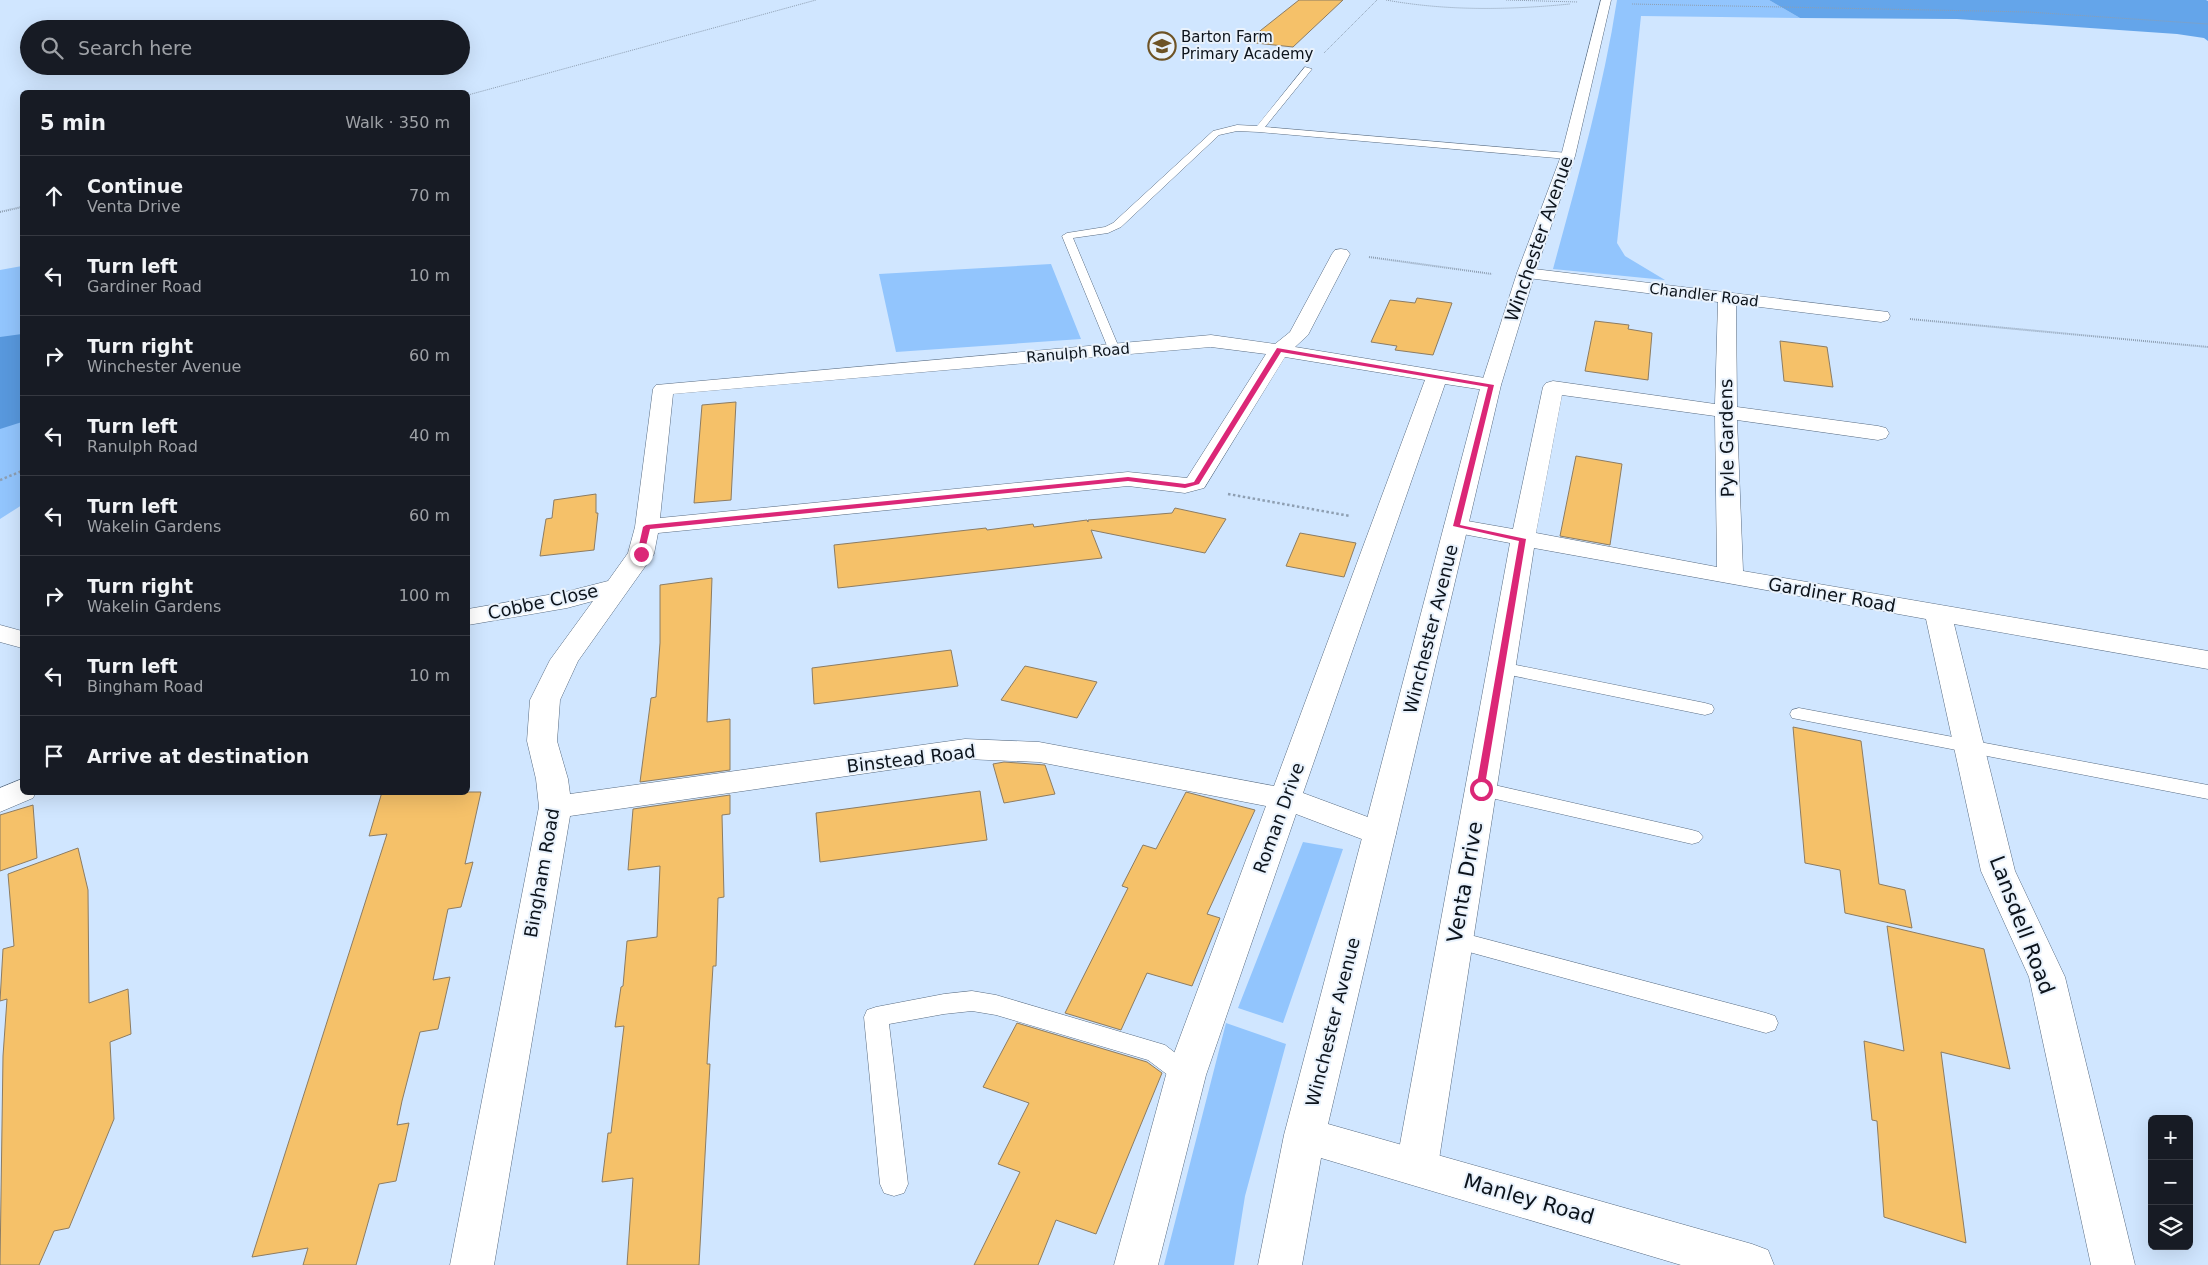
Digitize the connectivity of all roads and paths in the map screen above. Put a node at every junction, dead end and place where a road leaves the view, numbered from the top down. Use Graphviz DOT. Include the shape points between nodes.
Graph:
graph roads {
  1 [pos="816,0"];
  2 [pos="1377,0"];
  3 [pos="1386,0"];
  4 [pos="1506,0"];
  5 [pos="1606,2"];
  6 [pos="2208,24"];
  7 [pos="1308,69"];
  8 [pos="470,94"];
  9 [pos="1259,129"];
  10 [pos="1568,156"];
  11 [pos="20,207"];
  12 [pos="0,212"];
  13 [pos="1341,254"];
  14 [pos="1525,275"];
  15 [pos="1727,298"];
  16 [pos="1882,316"];
  17 [pos="2208,347"];
  18 [pos="1114,350"];
  19 [pos="1279,350"];
  20 [pos="1437,376"];
  21 [pos="1491,385"];
  22 [pos="663,389"];
  23 [pos="1726,411"];
  24 [pos="1878,434"];
  25 [pos="20,472"];
  26 [pos="0,480"];
  27 [pos="1221,492"];
  28 [pos="1385,522"];
  29 [pos="1456,526"];
  30 [pos="646,527"];
  31 [pos="1522,539"];
  32 [pos="1730,577"];
  33 [pos="618,586"];
  34 [pos="1938,614"];
  35 [pos="470,617"];
  36 [pos="0,633"];
  37 [pos="20,639"];
  38 [pos="2208,660"];
  39 [pos="1501,668"];
  40 [pos="1705,709"];
  41 [pos="1799,714"];
  42 [pos="1969,746"];
  43 [pos="1481,789"];
  44 [pos="20,791"];
  45 [pos="2208,792"];
  46 [pos="1286,799"];
  47 [pos="0,801"];
  48 [pos="555,807"];
  49 [pos="1380,834"];
  50 [pos="1692,837"];
  51 [pos="1455,940"];
  52 [pos="1766,1023"];
  53 [pos="1186,1075"];
  54 [pos="1305,1135"];
  55 [pos="1418,1166"];
  56 [pos="894,1184"];
  57 [pos="472,1265"];
  58 [pos="1136,1265"];
  59 [pos="1280,1265"];
  60 [pos="1752,1265"];
  61 [pos="2113,1265"];
  1 -- 8 [label="path"];
  2 -- 7 [label="path"];
  3 -- 4 [label="path" via="1407,5 1506,9 1583,3"];
  5 -- 6 [label="path" via="1964,10"];
  5 -- 10 [label="street, Winchester Avenue"];
  7 -- 9 [label="lane"];
  9 -- 10 [label="lane"];
  9 -- 18 [label="lane" via="1237,128 1216,133 1117,225 1108,230 1068,236"];
  10 -- 14 [label="street, Winchester Avenue"];
  11 -- 12 [label="path"];
  13 -- 14 [label="path"];
  13 -- 19 [label="street" via="1298,335"];
  14 -- 15 [label="street, Chandler Road"];
  14 -- 21 [label="street, Winchester Avenue"];
  15 -- 16 [label="street, Chandler Road"];
  15 -- 23 [label="street, Pyle Gardens"];
  16 -- 17 [label="path"];
  18 -- 19 [label="street, Ranulph Road" via="1211,341"];
  18 -- 22 [label="street, Ranulph Road"];
  19 -- 20 [label="street, Ranulph Road"];
  19 -- 30 [label="street" via="1196,483 1185,486 1128,479"];
  20 -- 21 [label="street, Ranulph Road"];
  20 -- 28 [label="street, Roman Drive"];
  21 -- 29 [label="street, Winchester Avenue"];
  22 -- 30 [label="street, Bingham Road"];
  23 -- 24 [label="street"];
  23 -- 31 [label="street, Venta Drive" via="1553,387"];
  23 -- 32 [label="street, Pyle Gardens"];
  25 -- 26 [label="path"];
  27 -- 28 [label="path"];
  28 -- 46 [label="street, Roman Drive"];
  29 -- 31 [label="street, Gardiner Road"];
  29 -- 49 [label="street, Winchester Avenue"];
  30 -- 33 [label="street, Bingham Road" via="641,554"];
  31 -- 32 [label="street, Gardiner Road"];
  31 -- 39 [label="street, Venta Drive"];
  32 -- 34 [label="street, Gardiner Road"];
  33 -- 35 [label="street, Cobbe Close" via="567,600"];
  33 -- 48 [label="street, Bingham Road" via="564,660 545,700 542,741"];
  34 -- 38 [label="street, Gardiner Road"];
  34 -- 42 [label="street, Lansdell Road"];
  36 -- 37 [label="street"];
  39 -- 40 [label="lane"];
  39 -- 43 [label="street, Venta Drive"];
  41 -- 42 [label="lane"];
  42 -- 45 [label="lane"];
  42 -- 61 [label="street, Lansdell Road" via="1998,871 2047,977"];
  43 -- 50 [label="lane"];
  43 -- 51 [label="street, Venta Drive"];
  44 -- 47 [label="street"];
  46 -- 48 [label="street, Binstead Road" via="1039,752 965,749"];
  46 -- 49 [label="street, Binstead Road"];
  46 -- 53 [label="street, Roman Drive"];
  48 -- 57 [label="street, Bingham Road"];
  49 -- 54 [label="street, Winchester Avenue"];
  51 -- 52 [label="lane"];
  51 -- 55 [label="street, Venta Drive"];
  53 -- 56 [label="lane" via="1156,1052 996,1005 972,1001 876,1017"];
  53 -- 58 [label="street, Roman Drive"];
  54 -- 55 [label="street, Manley Road"];
  54 -- 59 [label="street, Winchester Avenue"];
  55 -- 60 [label="street, Manley Road"];
}
